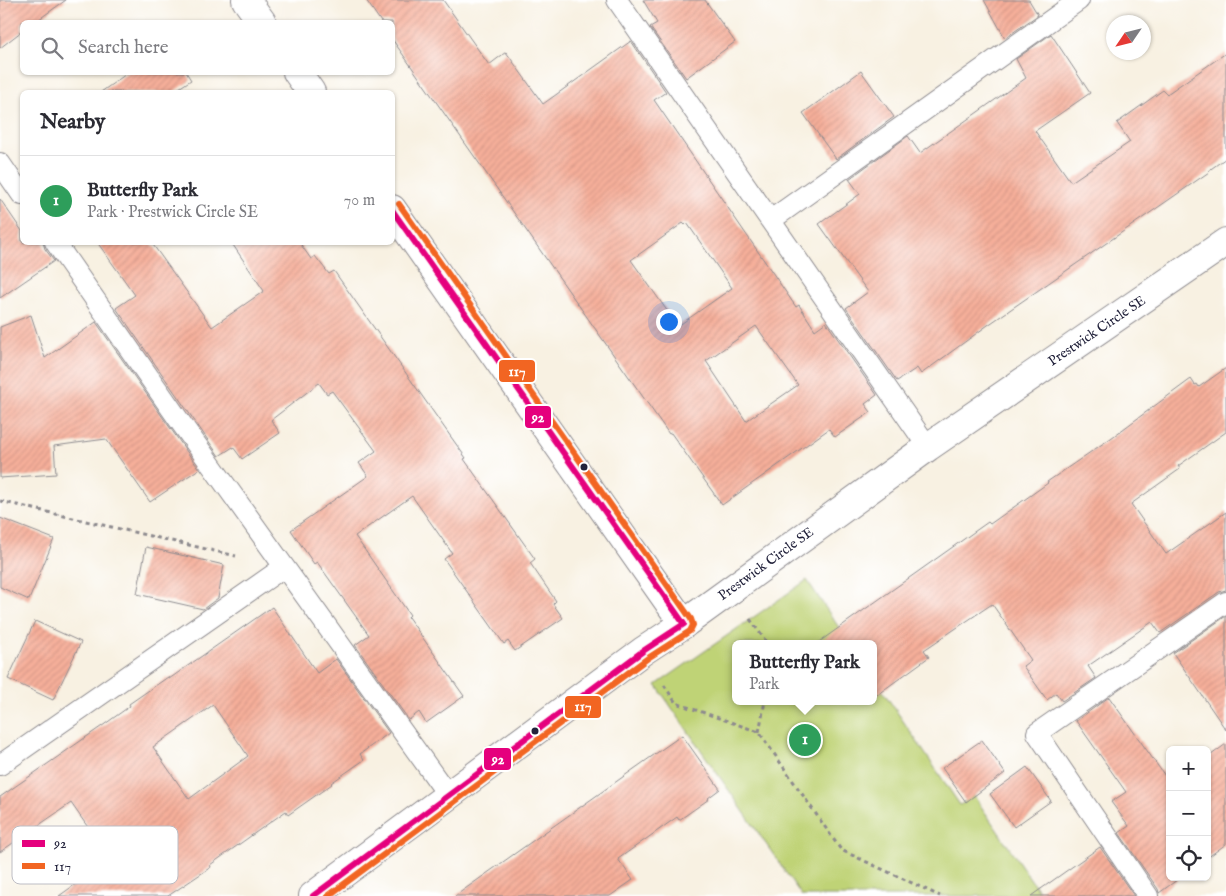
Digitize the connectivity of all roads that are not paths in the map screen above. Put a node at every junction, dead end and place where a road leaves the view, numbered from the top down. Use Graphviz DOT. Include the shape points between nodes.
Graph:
graph roads {
  1 [pos="246,0"];
  2 [pos="618,0"];
  3 [pos="1079,0"];
  4 [pos="261,20"];
  5 [pos="299,75"];
  6 [pos="310,90"];
  7 [pos="0,163"];
  8 [pos="20,193"];
  9 [pos="395,213"];
  10 [pos="771,220"];
  11 [pos="1226,242"];
  12 [pos="57,245"];
  13 [pos="928,447"];
  14 [pos="284,567"];
  15 [pos="1226,602"];
  16 [pos="684,624"];
  17 [pos="0,765"];
  18 [pos="448,795"];
  19 [pos="313,896"];
  20 [pos="1148,896"];
  1 -- 4 [label="street"];
  2 -- 10 [label="lane"];
  3 -- 10 [label="lane"];
  5 -- 6 [label="street"];
  7 -- 8 [label="lane"];
  9 -- 16 [label="street"];
  10 -- 13 [label="lane"];
  11 -- 13 [label="street, Prestwick Circle SE"];
  12 -- 14 [label="lane"];
  13 -- 16 [label="street, Prestwick Circle SE"];
  14 -- 17 [label="lane"];
  14 -- 18 [label="lane"];
  15 -- 20 [label="lane" via="1037,733"];
  16 -- 18 [label="street, Prestwick Circle SE"];
  18 -- 19 [label="street, Prestwick Circle SE"];
}
